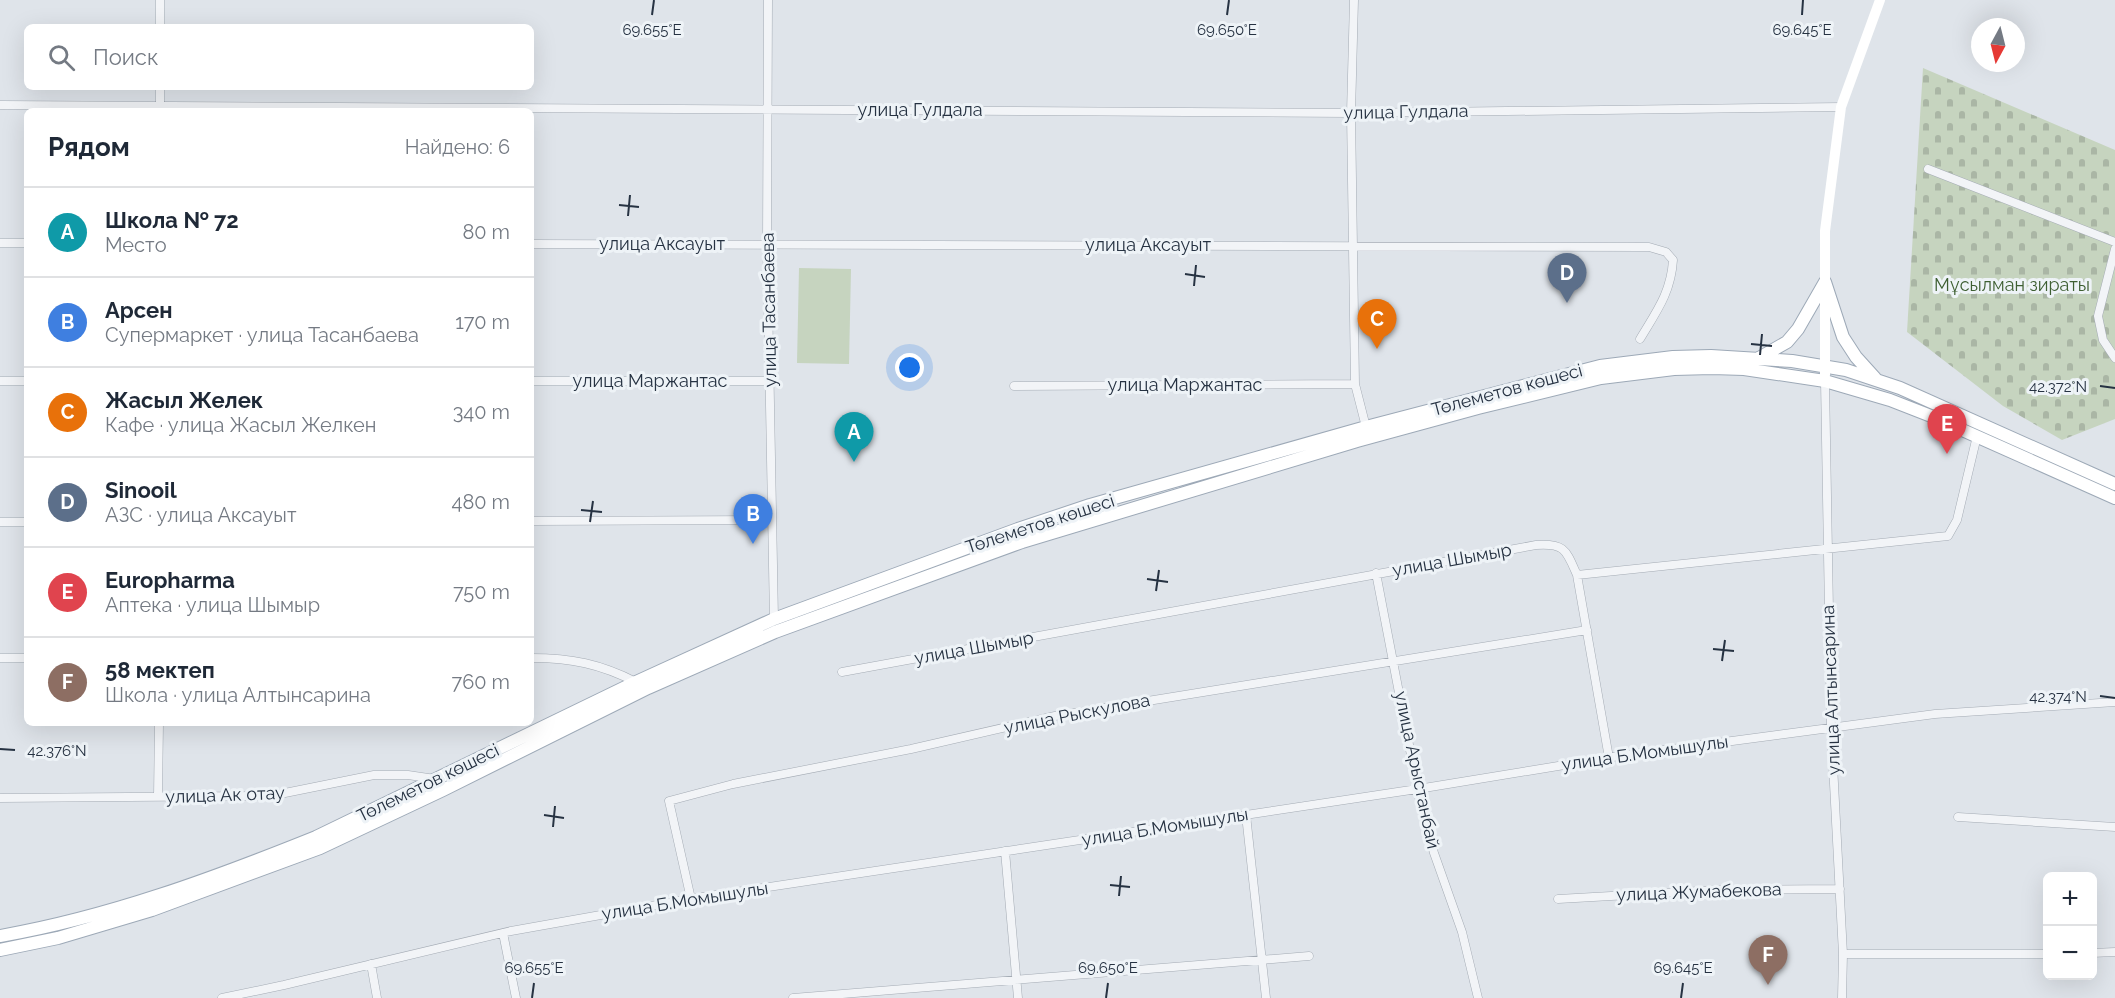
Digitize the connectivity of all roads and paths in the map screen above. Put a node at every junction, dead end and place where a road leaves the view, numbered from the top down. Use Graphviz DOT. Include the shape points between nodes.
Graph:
graph roads {
  1 [pos="160,0"];
  2 [pos="768,0"];
  3 [pos="1353,0"];
  4 [pos="1880,0"];
  5 [pos="160,24"];
  6 [pos="160,90"];
  7 [pos="0,105"];
  8 [pos="1841,107"];
  9 [pos="160,108"];
  10 [pos="534,109"];
  11 [pos="768,109"];
  12 [pos="1350,113"];
  13 [pos="1928,169"];
  14 [pos="2115,242"];
  15 [pos="0,243"];
  16 [pos="24,243"];
  17 [pos="534,244"];
  18 [pos="767,244"];
  19 [pos="1354,246"];
  20 [pos="2115,249"];
  21 [pos="1825,282"];
  22 [pos="1640,339"];
  23 [pos="1759,358"];
  24 [pos="2115,358"];
  25 [pos="1826,366"];
  26 [pos="1875,379"];
  27 [pos="0,381"];
  28 [pos="24,381"];
  29 [pos="534,381"];
  30 [pos="770,381"];
  31 [pos="1825,381"];
  32 [pos="1355,384"];
  33 [pos="1014,386"];
  34 [pos="1366,427"];
  35 [pos="1977,436"];
  36 [pos="2114,488"];
  37 [pos="772,520"];
  38 [pos="534,521"];
  39 [pos="0,522"];
  40 [pos="24,522"];
  41 [pos="1827,548"];
  42 [pos="1376,573"];
  43 [pos="1577,575"];
  44 [pos="774,619"];
  45 [pos="1587,630"];
  46 [pos="0,658"];
  47 [pos="24,658"];
  48 [pos="534,658"];
  49 [pos="1393,660"];
  50 [pos="842,672"];
  51 [pos="636,682"];
  52 [pos="2115,702"];
  53 [pos="159,726"];
  54 [pos="1831,727"];
  55 [pos="1609,758"];
  56 [pos="435,779"];
  57 [pos="1419,789"];
  58 [pos="442,790"];
  59 [pos="158,797"];
  60 [pos="0,798"];
  61 [pos="1246,815"];
  62 [pos="1958,817"];
  63 [pos="2115,826"];
  64 [pos="1005,851"];
  65 [pos="1840,889"];
  66 [pos="691,899"];
  67 [pos="1558,899"];
  68 [pos="503,933"];
  69 [pos="0,936"];
  70 [pos="0,950"];
  71 [pos="2115,952"];
  72 [pos="2097,953"];
  73 [pos="1843,954"];
  74 [pos="2043,954"];
  75 [pos="1310,956"];
  76 [pos="1261,959"];
  77 [pos="371,964"];
  78 [pos="1018,979"];
  79 [pos="222,998"];
  80 [pos="377,998"];
  81 [pos="516,998"];
  82 [pos="793,998"];
  83 [pos="1018,998"];
  84 [pos="1266,998"];
  85 [pos="1478,998"];
  86 [pos="1842,998"];
  1 -- 5 [label="street"];
  2 -- 11 [label="street, улица Тасанбаева"];
  3 -- 12 [label="street"];
  4 -- 8 [label="main road"];
  6 -- 9 [label="street"];
  7 -- 9 [label="street, улица Гулдала"];
  8 -- 12 [label="street, улица Гулдала"];
  8 -- 21 [label="main road" via="1825,231"];
  10 -- 11 [label="street, улица Гулдала"];
  11 -- 12 [label="street, улица Гулдала"];
  11 -- 18 [label="street, улица Тасанбаева"];
  12 -- 19 [label="street"];
  13 -- 14 [label="street"];
  15 -- 16 [label="street"];
  17 -- 18 [label="street, улица Аксауыт"];
  18 -- 19 [label="street, улица Аксауыт"];
  18 -- 30 [label="street, улица Тасанбаева"];
  19 -- 22 [label="street, улица Аксауыт" via="1648,248 1666,252 1673,260 1670,286"];
  19 -- 32 [label="street"];
  20 -- 24 [label="street" via="2098,316 2103,340"];
  21 -- 23 [label="main road" via="1798,329 1786,342"];
  21 -- 25 [label="main road"];
  21 -- 26 [label="main road" via="1843,337"];
  23 -- 25 [label="main road, Төлеметов көшесі"];
  23 -- 34 [label="main road, Төлеметов көшесі" via="1673,357 1600,366"];
  25 -- 26 [label="main road, Төлеметов көшесі"];
  25 -- 31 [label="main road"];
  26 -- 36 [label="main road, Төлеметов көшесі"];
  27 -- 28 [label="street"];
  29 -- 30 [label="street, улица Маржантас"];
  30 -- 37 [label="street, улица Тасанбаева"];
  31 -- 35 [label="main road, Төлеметов көшесі" via="1890,400"];
  31 -- 41 [label="street, улица Алтынсарина"];
  31 -- 58 [label="main road, Төлеметов көшесі" via="1712,368 1630,374 1546,391 1357,441 1022,542 775,632 648,688"];
  32 -- 33 [label="street, улица Маржантас"];
  32 -- 34 [label="street"];
  34 -- 44 [label="main road, Төлеметов көшесі" via="1028,525"];
  35 -- 36 [label="main road, Төлеметов көшесі"];
  35 -- 41 [label="street" via="1958,520 1948,536"];
  37 -- 38 [label="street"];
  37 -- 44 [label="street, улица Тасанбаева"];
  39 -- 40 [label="street"];
  41 -- 43 [label="street"];
  41 -- 54 [label="street, улица Алтынсарина"];
  42 -- 43 [label="street, улица Шымыр" via="1552,544 1568,556"];
  42 -- 49 [label="street, улица Арыстанбай"];
  42 -- 50 [label="street, улица Шымыр"];
  43 -- 45 [label="street, улица Шымыр"];
  44 -- 51 [label="main road, Төлеметов көшесі"];
  45 -- 49 [label="street, улица Рыскулова"];
  45 -- 55 [label="street, улица Шымыр"];
  46 -- 47 [label="street"];
  48 -- 51 [label="street" via="588,662"];
  49 -- 57 [label="street, улица Арыстанбай"];
  49 -- 66 [label="street, улица Рыскулова" via="1055,716 669,801"];
  51 -- 56 [label="main road, Төлеметов көшесі"];
  52 -- 54 [label="street, улица Б.Момышулы" via="1935,714"];
  53 -- 59 [label="street"];
  54 -- 55 [label="street, улица Б.Момышулы"];
  54 -- 65 [label="street, улица Алтынсарина"];
  55 -- 57 [label="street, улица Б.Момышулы"];
  56 -- 58 [label="street"];
  56 -- 59 [label="street, улица Ак отау" via="374,775 270,796"];
  56 -- 69 [label="main road, Төлеметов көшесі" via="316,837 196,883 94,914"];
  57 -- 61 [label="street, улица Б.Момышулы"];
  57 -- 85 [label="street, улица Арыстанбай"];
  58 -- 70 [label="main road, Төлеметов көшесі" via="320,848 202,893 96,928"];
  59 -- 60 [label="street, улица Ак отау"];
  61 -- 64 [label="street, улица Б.Момышулы"];
  61 -- 76 [label="street"];
  62 -- 63 [label="street"];
  64 -- 66 [label="street, улица Б.Момышулы"];
  64 -- 78 [label="street"];
  65 -- 67 [label="street, улица Жумабекова" via="1695,891"];
  65 -- 73 [label="street, улица Алтынсарина"];
  66 -- 68 [label="street, улица Б.Момышулы"];
  68 -- 77 [label="street, улица Б.Момышулы"];
  68 -- 81 [label="street"];
  71 -- 72 [label="street"];
  73 -- 74 [label="street"];
  73 -- 86 [label="street, улица Алтынсарина"];
  75 -- 76 [label="street"];
  76 -- 78 [label="street"];
  76 -- 84 [label="street"];
  77 -- 79 [label="street, улица Б.Момышулы"];
  77 -- 80 [label="street"];
  78 -- 82 [label="street"];
  78 -- 83 [label="street"];
}
